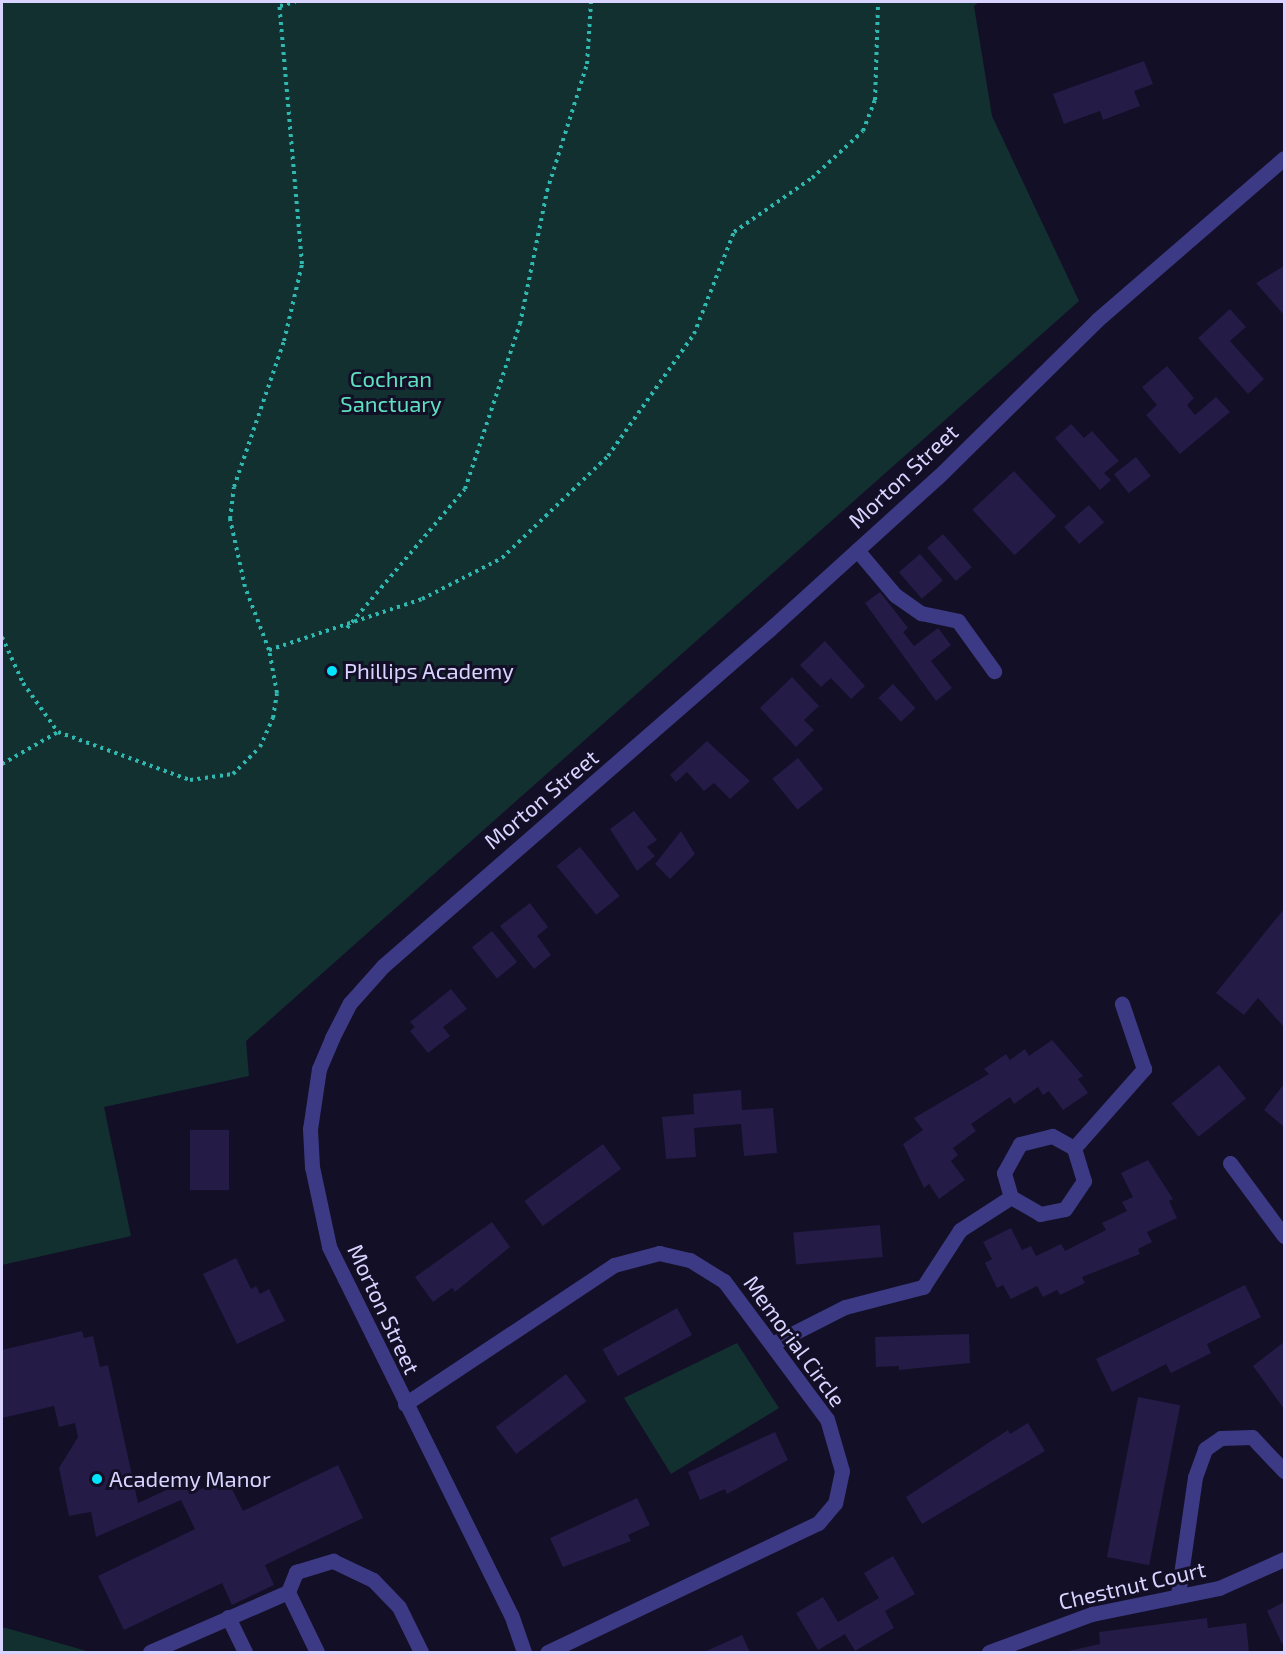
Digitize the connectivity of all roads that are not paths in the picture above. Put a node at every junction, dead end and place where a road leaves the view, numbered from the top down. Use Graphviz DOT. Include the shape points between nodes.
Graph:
graph roads {
  1 [pos="1284,158"];
  2 [pos="857,550"];
  3 [pos="994,671"];
  4 [pos="1122,1004"];
  5 [pos="1074,1148"];
  6 [pos="1230,1163"];
  7 [pos="1011,1197"];
  8 [pos="1284,1236"];
  9 [pos="772,1344"];
  10 [pos="405,1404"];
  11 [pos="1284,1471"];
  12 [pos="1284,1559"];
  13 [pos="288,1592"];
  14 [pos="1178,1595"];
  15 [pos="228,1617"];
  16 [pos="150,1653"];
  17 [pos="245,1653"];
  18 [pos="317,1653"];
  19 [pos="421,1653"];
  20 [pos="524,1653"];
  21 [pos="547,1653"];
  22 [pos="989,1653"];
  1 -- 2 [label="street, Morton Street" via="1097,320"];
  2 -- 3 [label="street" via="895,595 921,613 958,621"];
  2 -- 10 [label="street, Morton Street" via="382,966 350,1003 332,1038 314,1101 315,1185 344,1283"];
  4 -- 5 [label="street" via="1144,1069"];
  5 -- 7 [label="street" via="1052,1136 1020,1144 1004,1173"];
  5 -- 7 [label="street" via="1084,1181 1065,1209 1040,1214"];
  6 -- 8 [label="street"];
  7 -- 9 [label="street" via="960,1230 923,1287 845,1307"];
  9 -- 10 [label="street, Memorial Circle" via="715,1274 676,1256 643,1255 614,1265"];
  9 -- 21 [label="street, Memorial Circle" via="835,1437 842,1471 828,1514 786,1543"];
  10 -- 20 [label="street, Morton Street" via="511,1615"];
  11 -- 14 [label="street" via="1252,1437 1221,1438 1205,1449 1195,1477"];
  12 -- 14 [label="street, Chestnut Court" via="1219,1588"];
  13 -- 15 [label="street"];
  13 -- 18 [label="street"];
  13 -- 19 [label="street" via="296,1572 333,1561 380,1586 399,1607"];
  14 -- 22 [label="street, Chestnut Court" via="1092,1614"];
  15 -- 16 [label="street"];
  15 -- 17 [label="street"];
}
